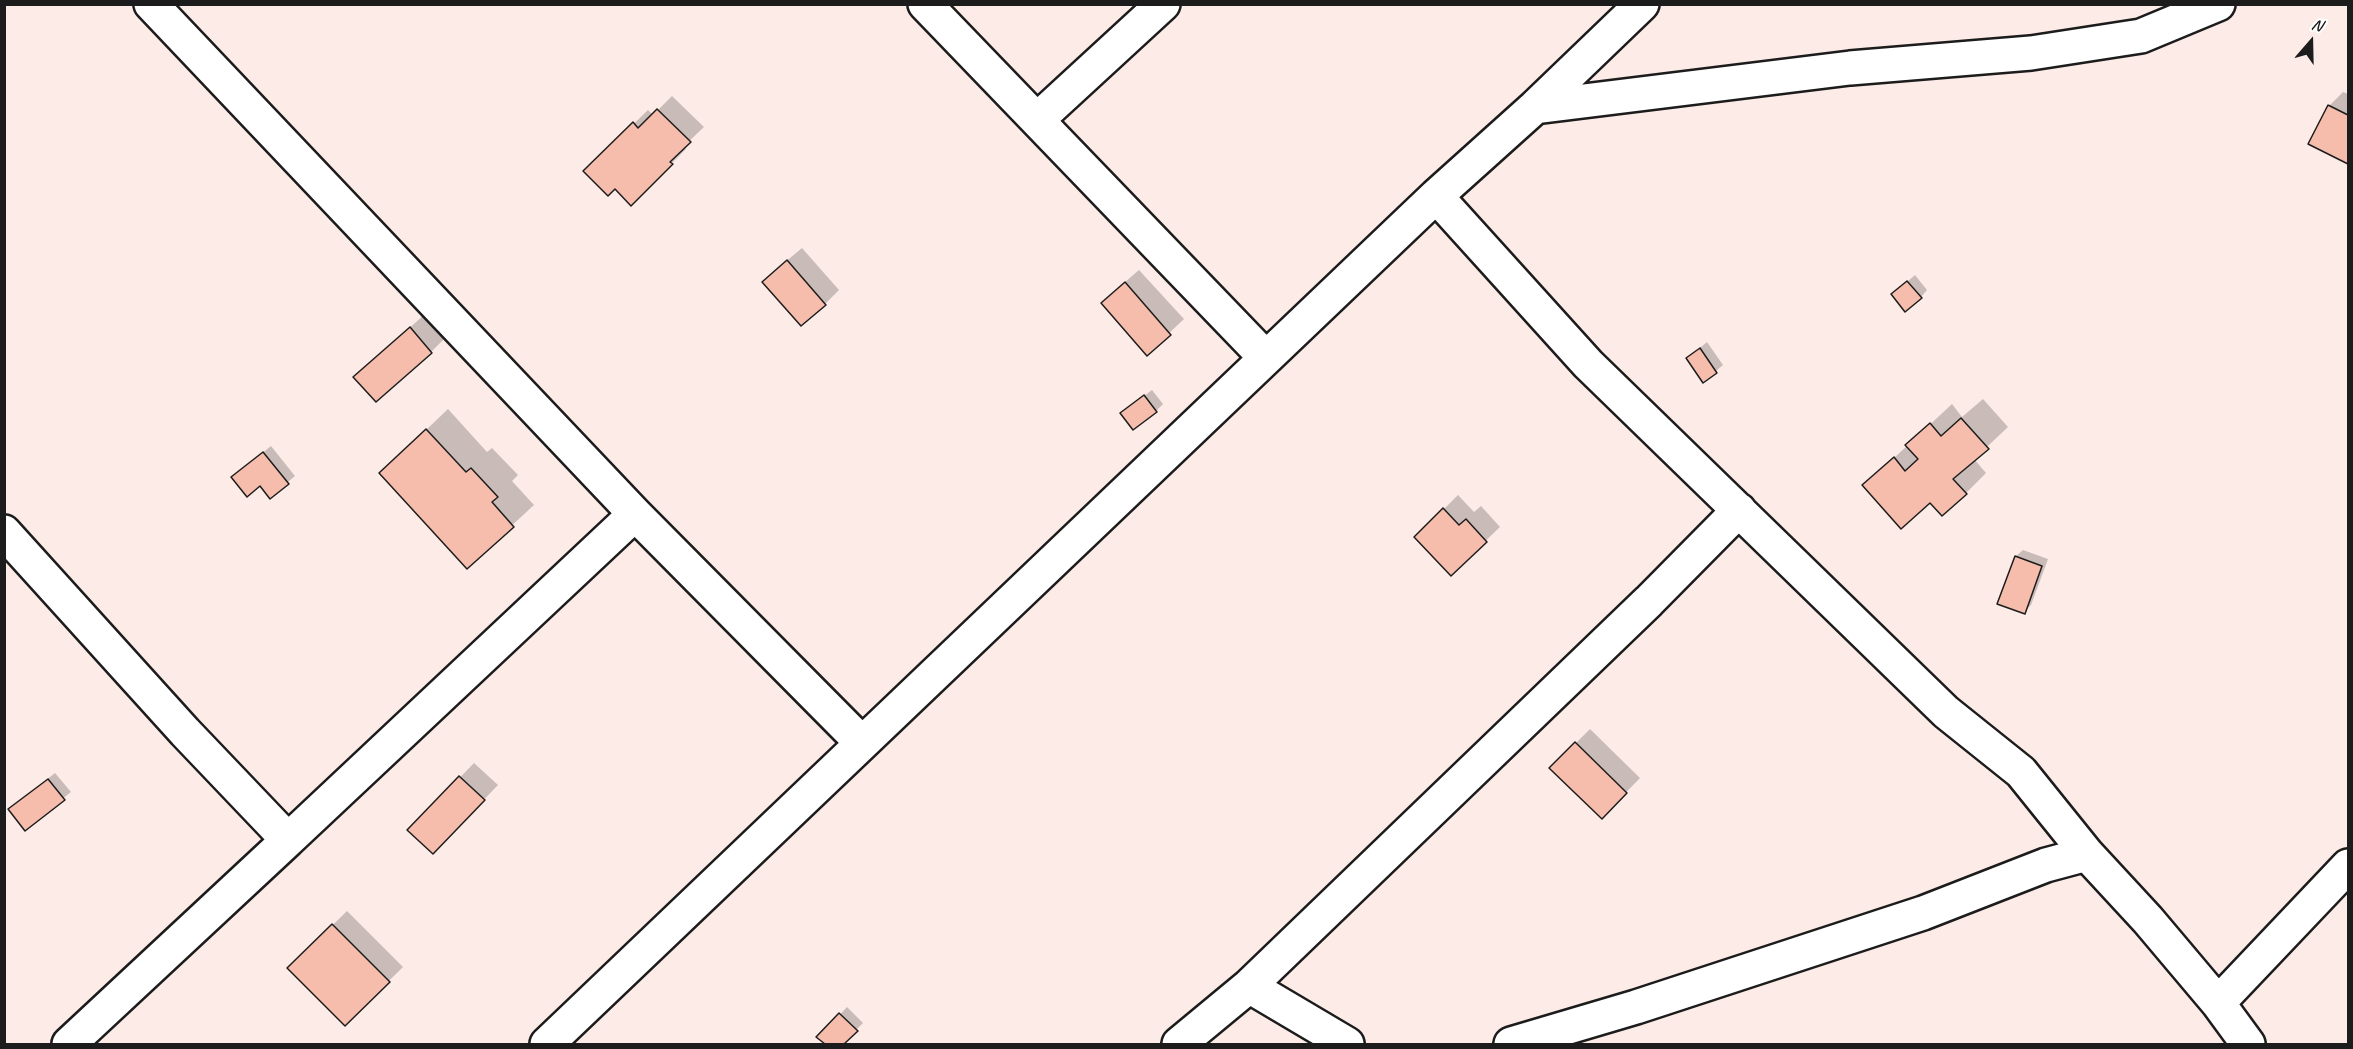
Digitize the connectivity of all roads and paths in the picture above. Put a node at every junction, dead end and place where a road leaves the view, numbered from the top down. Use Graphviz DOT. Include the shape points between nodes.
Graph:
graph roads {
  1 [pos="151,4"];
  2 [pos="925,4"];
  3 [pos="1163,4"];
  4 [pos="1642,4"];
  5 [pos="2218,4"];
  6 [pos="1535,107"];
  7 [pos="1037,120"];
  8 [pos="1436,196"];
  9 [pos="1266,358"];
  10 [pos="1740,510"];
  11 [pos="635,514"];
  12 [pos="4,532"];
  13 [pos="862,744"];
  14 [pos="288,840"];
  15 [pos="2087,854"];
  16 [pos="2349,866"];
  17 [pos="1249,986"];
  18 [pos="2218,1003"];
  19 [pos="69,1044"];
  20 [pos="547,1044"];
  21 [pos="1179,1044"];
  22 [pos="1347,1044"];
  23 [pos="1510,1044"];
  24 [pos="2248,1044"];
  1 -- 11 [label="street"];
  2 -- 7 [label="street"];
  3 -- 7 [label="street"];
  4 -- 6 [label="street"];
  5 -- 6 [label="street" via="2141,36 2031,53 1850,68"];
  6 -- 8 [label="street"];
  7 -- 9 [label="street"];
  8 -- 9 [label="street"];
  8 -- 10 [label="street" via="1588,364"];
  9 -- 13 [label="street"];
  10 -- 15 [label="street" via="1946,712 2021,772"];
  10 -- 17 [label="street"];
  11 -- 13 [label="street"];
  11 -- 14 [label="street"];
  12 -- 14 [label="street"];
  13 -- 20 [label="street"];
  14 -- 19 [label="street"];
  15 -- 18 [label="street"];
  15 -- 23 [label="street" via="2046,865 1923,913"];
  16 -- 18 [label="street"];
  17 -- 21 [label="street"];
  17 -- 22 [label="street"];
  18 -- 24 [label="street"];
}
